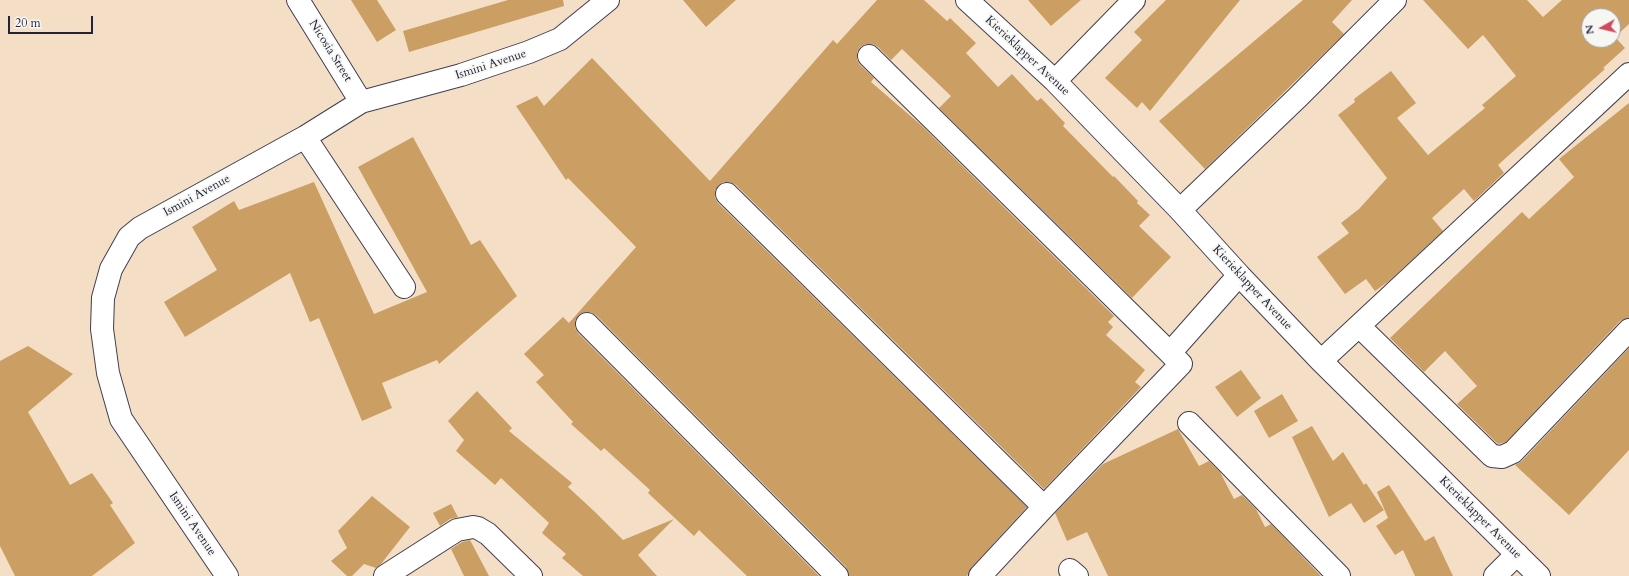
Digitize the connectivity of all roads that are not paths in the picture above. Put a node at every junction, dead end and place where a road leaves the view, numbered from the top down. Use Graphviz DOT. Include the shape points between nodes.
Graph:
graph roads {
  1 [pos="298,0"];
  2 [pos="608,0"];
  3 [pos="967,0"];
  4 [pos="1134,0"];
  5 [pos="1395,0"];
  6 [pos="869,56"];
  7 [pos="1629,74"];
  8 [pos="1055,82"];
  9 [pos="361,102"];
  10 [pos="305,137"];
  11 [pos="727,194"];
  12 [pos="1180,210"];
  13 [pos="1239,275"];
  14 [pos="404,287"];
  15 [pos="587,324"];
  16 [pos="1359,326"];
  17 [pos="1629,330"];
  18 [pos="1170,354"];
  19 [pos="1321,361"];
  20 [pos="1189,423"];
  21 [pos="1044,506"];
  22 [pos="1517,554"];
  23 [pos="415,568"];
  24 [pos="228,576"];
  25 [pos="385,576"];
  26 [pos="531,576"];
  27 [pos="837,576"];
  28 [pos="980,576"];
  29 [pos="1339,576"];
  30 [pos="1495,576"];
  31 [pos="1539,576"];
  1 -- 9 [label="street, Nicosia Street"];
  2 -- 9 [label="street, Ismini Avenue" via="560,39 530,52 461,75"];
  3 -- 8 [label="street, Kierieklapper Avenue"];
  4 -- 8 [label="street"];
  5 -- 12 [label="street"];
  6 -- 18 [label="street"];
  7 -- 16 [label="street"];
  8 -- 12 [label="street, Kierieklapper Avenue"];
  9 -- 10 [label="street, Ismini Avenue"];
  10 -- 14 [label="street"];
  10 -- 24 [label="street, Ismini Avenue" via="140,228 129,238 111,269 103,298 102,329 108,373 121,419"];
  11 -- 21 [label="street"];
  12 -- 13 [label="street, Kierieklapper Avenue"];
  13 -- 18 [label="street"];
  13 -- 19 [label="street, Kierieklapper Avenue"];
  15 -- 27 [label="street"];
  16 -- 17 [label="street" via="1492,456 1513,452"];
  16 -- 19 [label="street"];
  18 -- 21 [label="street" via="1181,364"];
  19 -- 22 [label="street, Kierieklapper Avenue"];
  20 -- 29 [label="street"];
  21 -- 28 [label="street"];
  22 -- 30 [label="street"];
  22 -- 31 [label="street, Kierieklapper Avenue"];
  23 -- 25 [label="street"];
  23 -- 26 [label="street" via="457,530 478,528 488,534"];
}
